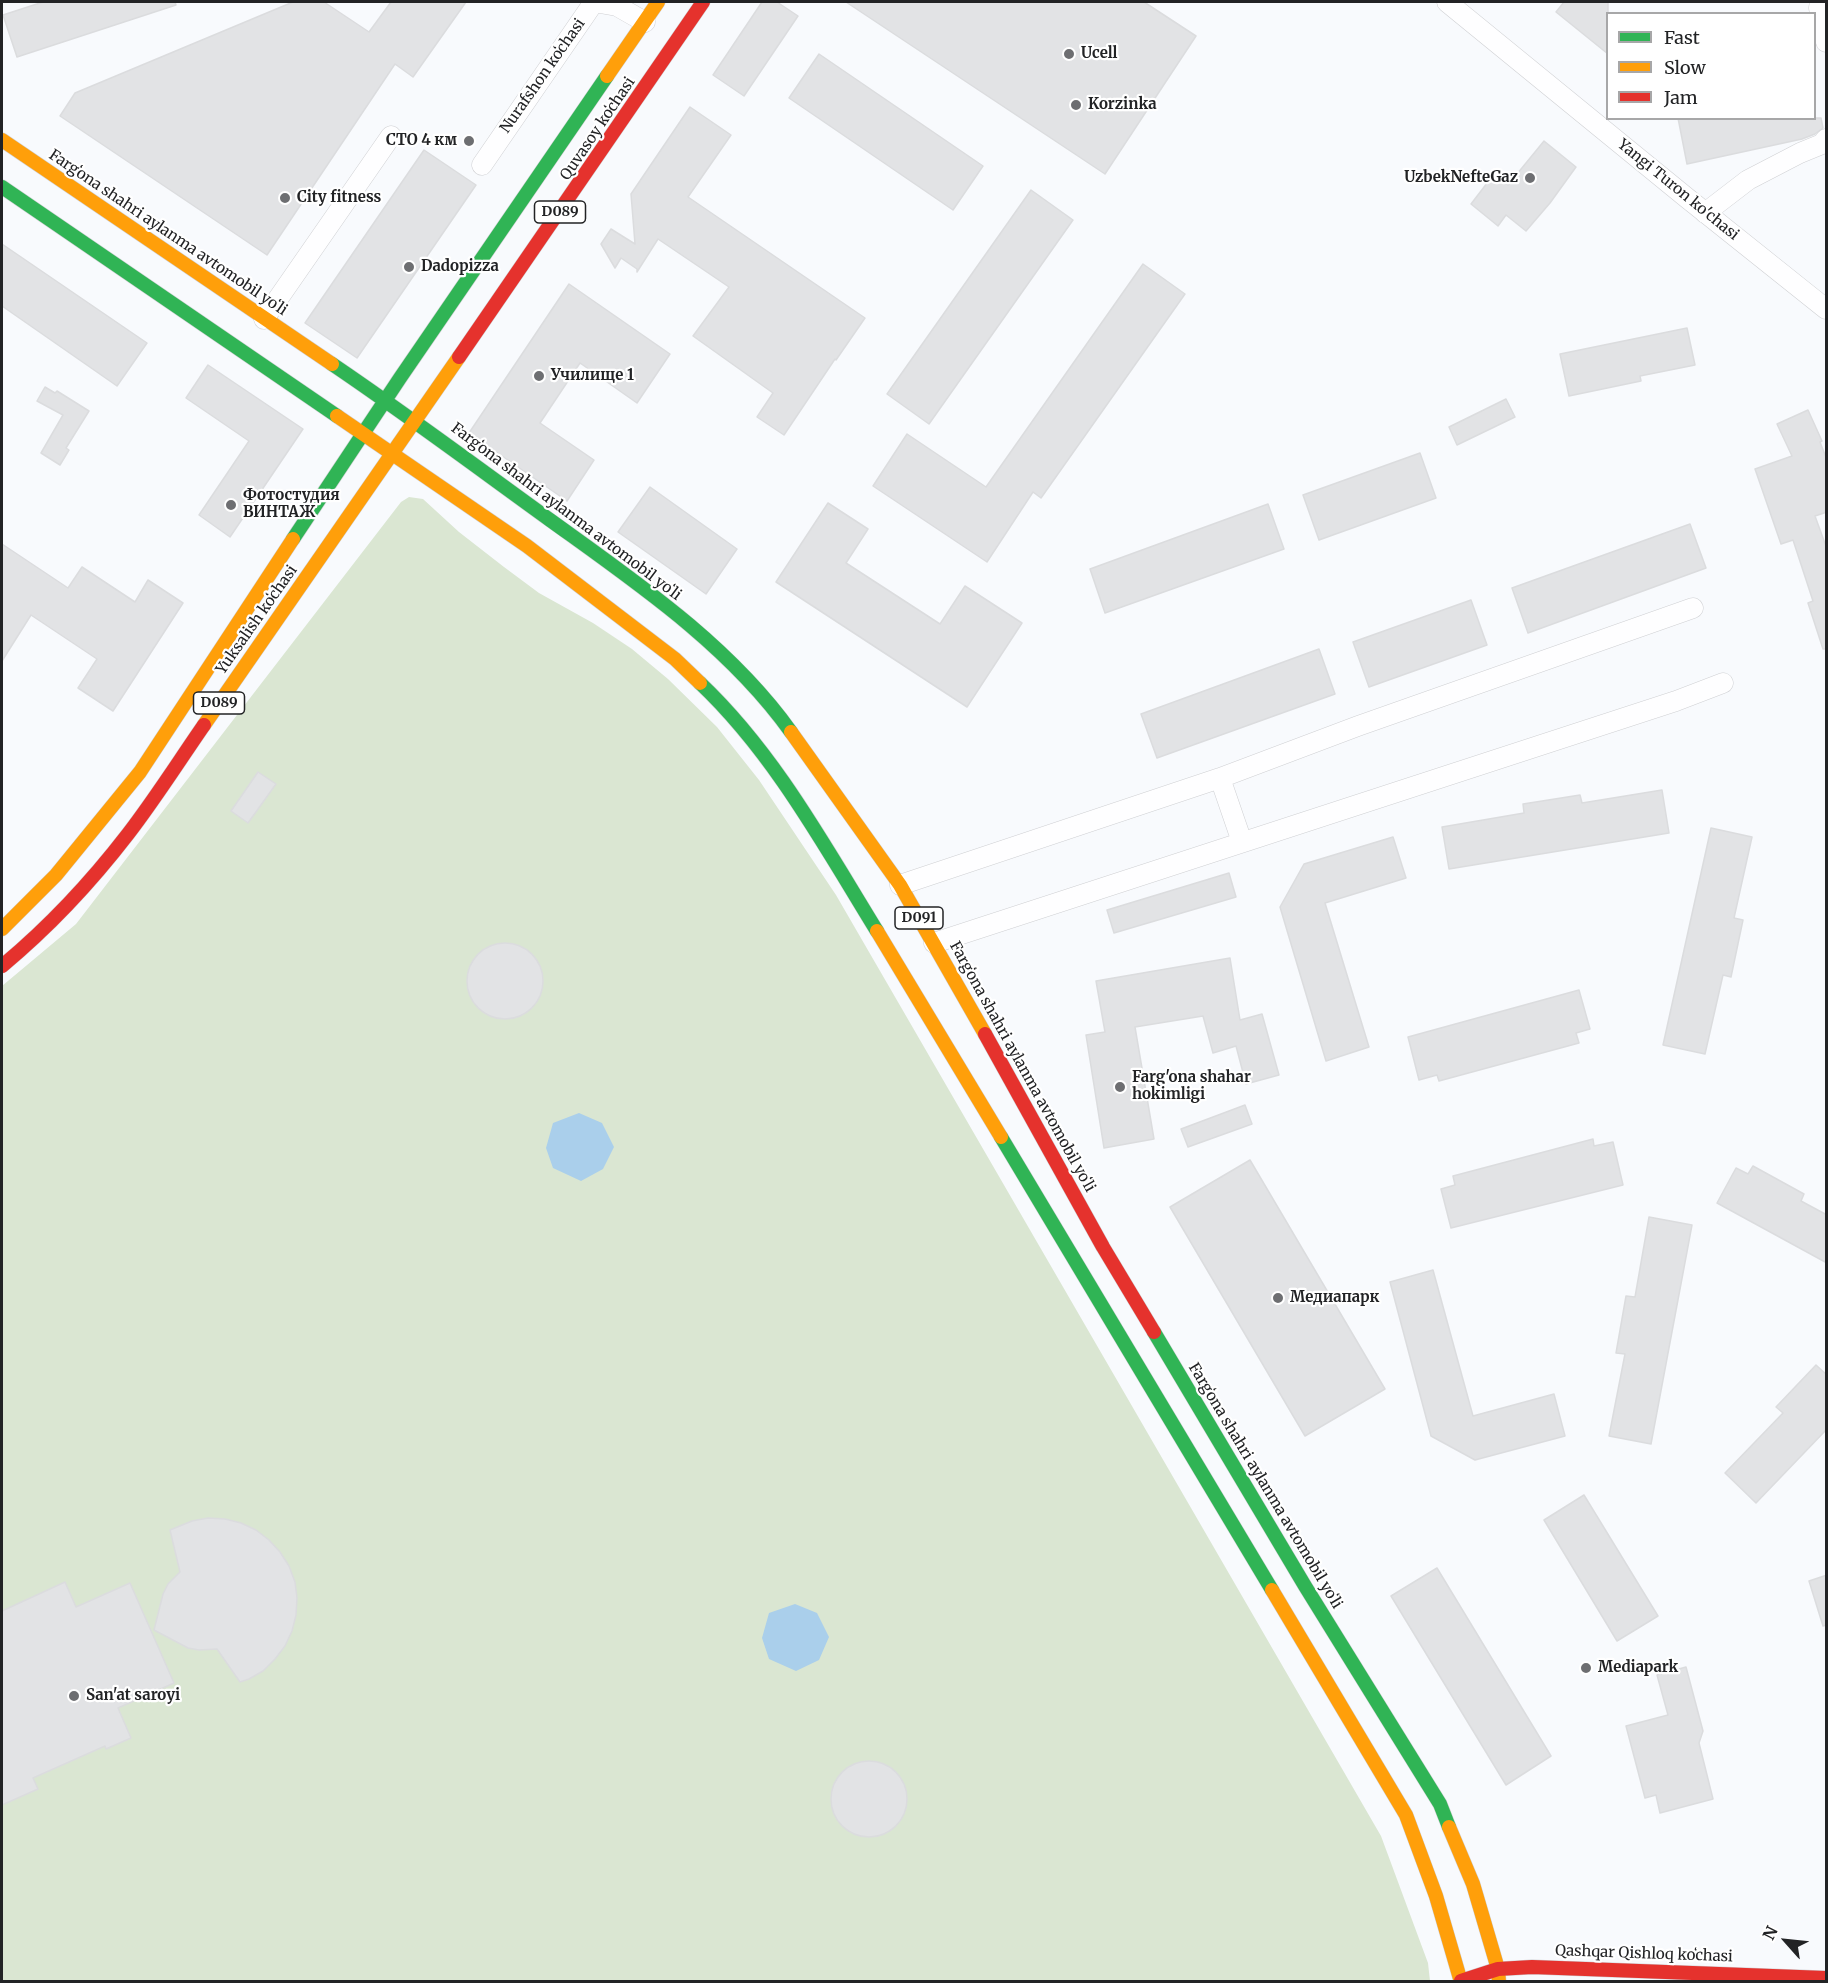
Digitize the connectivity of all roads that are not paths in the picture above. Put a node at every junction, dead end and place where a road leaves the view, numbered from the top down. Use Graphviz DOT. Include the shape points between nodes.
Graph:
graph roads {
  1 [pos="658,2"];
  2 [pos="703,2"];
  3 [pos="1447,2"];
  4 [pos="1820,2"];
  5 [pos="645,22"];
  6 [pos="1827,42"];
  7 [pos="392,136"];
  8 [pos="1827,139"];
  9 [pos="2,140"];
  10 [pos="482,165"];
  11 [pos="2,187"];
  12 [pos="1705,213"];
  13 [pos="1827,309"];
  14 [pos="264,319"];
  15 [pos="385,400"];
  16 [pos="415,421"];
  17 [pos="363,433"];
  18 [pos="393,454"];
  19 [pos="1693,608"];
  20 [pos="1723,683"];
  21 [pos="1220,778"];
  22 [pos="1242,842"];
  23 [pos="900,885"];
  24 [pos="2,929"];
  25 [pos="934,943"];
  26 [pos="2,966"];
  27 [pos="1133,1329"];
  28 [pos="1499,1975"];
  29 [pos="1827,1978"];
  30 [pos="1461,1981"];
  1 -- 5 [label="main road, Quvasoy koʻchasi / D089"];
  2 -- 16 [label="main road, Quvasoy koʻchasi / D089"];
  3 -- 12 [label="street, Yangi Turon ko'chasi"];
  4 -- 6 [label="street"];
  5 -- 10 [label="street, Nurafshon koʻchasi" via="617,6 594,2"];
  5 -- 15 [label="main road, Quvasoy koʻchasi / D089"];
  7 -- 14 [label="street"];
  8 -- 12 [label="street" via="1748,180"];
  9 -- 14 [label="main road, Fargʻona shahri aylanma avtomobil yoʻli / D091"];
  11 -- 17 [label="main road, Fargʻona shahri aylanma avtomobil yoʻli / D091"];
  12 -- 13 [label="street, Yangi Turon ko'chasi"];
  14 -- 15 [label="main road, Fargʻona shahri aylanma avtomobil yoʻli / D091"];
  15 -- 16 [label="main road, Fargʻona shahri aylanma avtomobil yoʻli / D091"];
  15 -- 17 [label="main road, Yuksalish koʻchasi / D089"];
  16 -- 18 [label="main road, Yuksalish koʻchasi / D089"];
  16 -- 23 [label="main road, Fargʻona shahri aylanma avtomobil yoʻli / D091" via="633,579 745,676 789,729"];
  17 -- 18 [label="main road, Fargʻona shahri aylanma avtomobil yoʻli / D091"];
  17 -- 24 [label="main road, Yuksalish koʻchasi / D089" via="140,772 56,875"];
  18 -- 26 [label="main road, Yuksalish koʻchasi / D089" via="129,833 78,895"];
  18 -- 27 [label="main road, Fargʻona shahri aylanma avtomobil yoʻli / D091" via="609,607 675,659 727,711 802,810"];
  19 -- 21 [label="street"];
  20 -- 22 [label="street"];
  21 -- 22 [label="street"];
  21 -- 23 [label="street"];
  22 -- 25 [label="street"];
  23 -- 25 [label="main road, Fargʻona shahri aylanma avtomobil yoʻli / D091"];
  25 -- 27 [label="main road, Fargʻona shahri aylanma avtomobil yoʻli / D091" via="1102,1247"];
  27 -- 28 [label="main road, Fargʻona shahri aylanma avtomobil yoʻli / D091" via="1305,1586 1440,1804 1473,1884"];
  27 -- 30 [label="main road, Fargʻona shahri aylanma avtomobil yoʻli / D091" via="1406,1815 1436,1896"];
  28 -- 29 [label="main road, Qashqar Qishloq koʻchasi" via="1532,1967"];
  28 -- 30 [label="main road, Qashqar Qishloq koʻchasi"];
}
